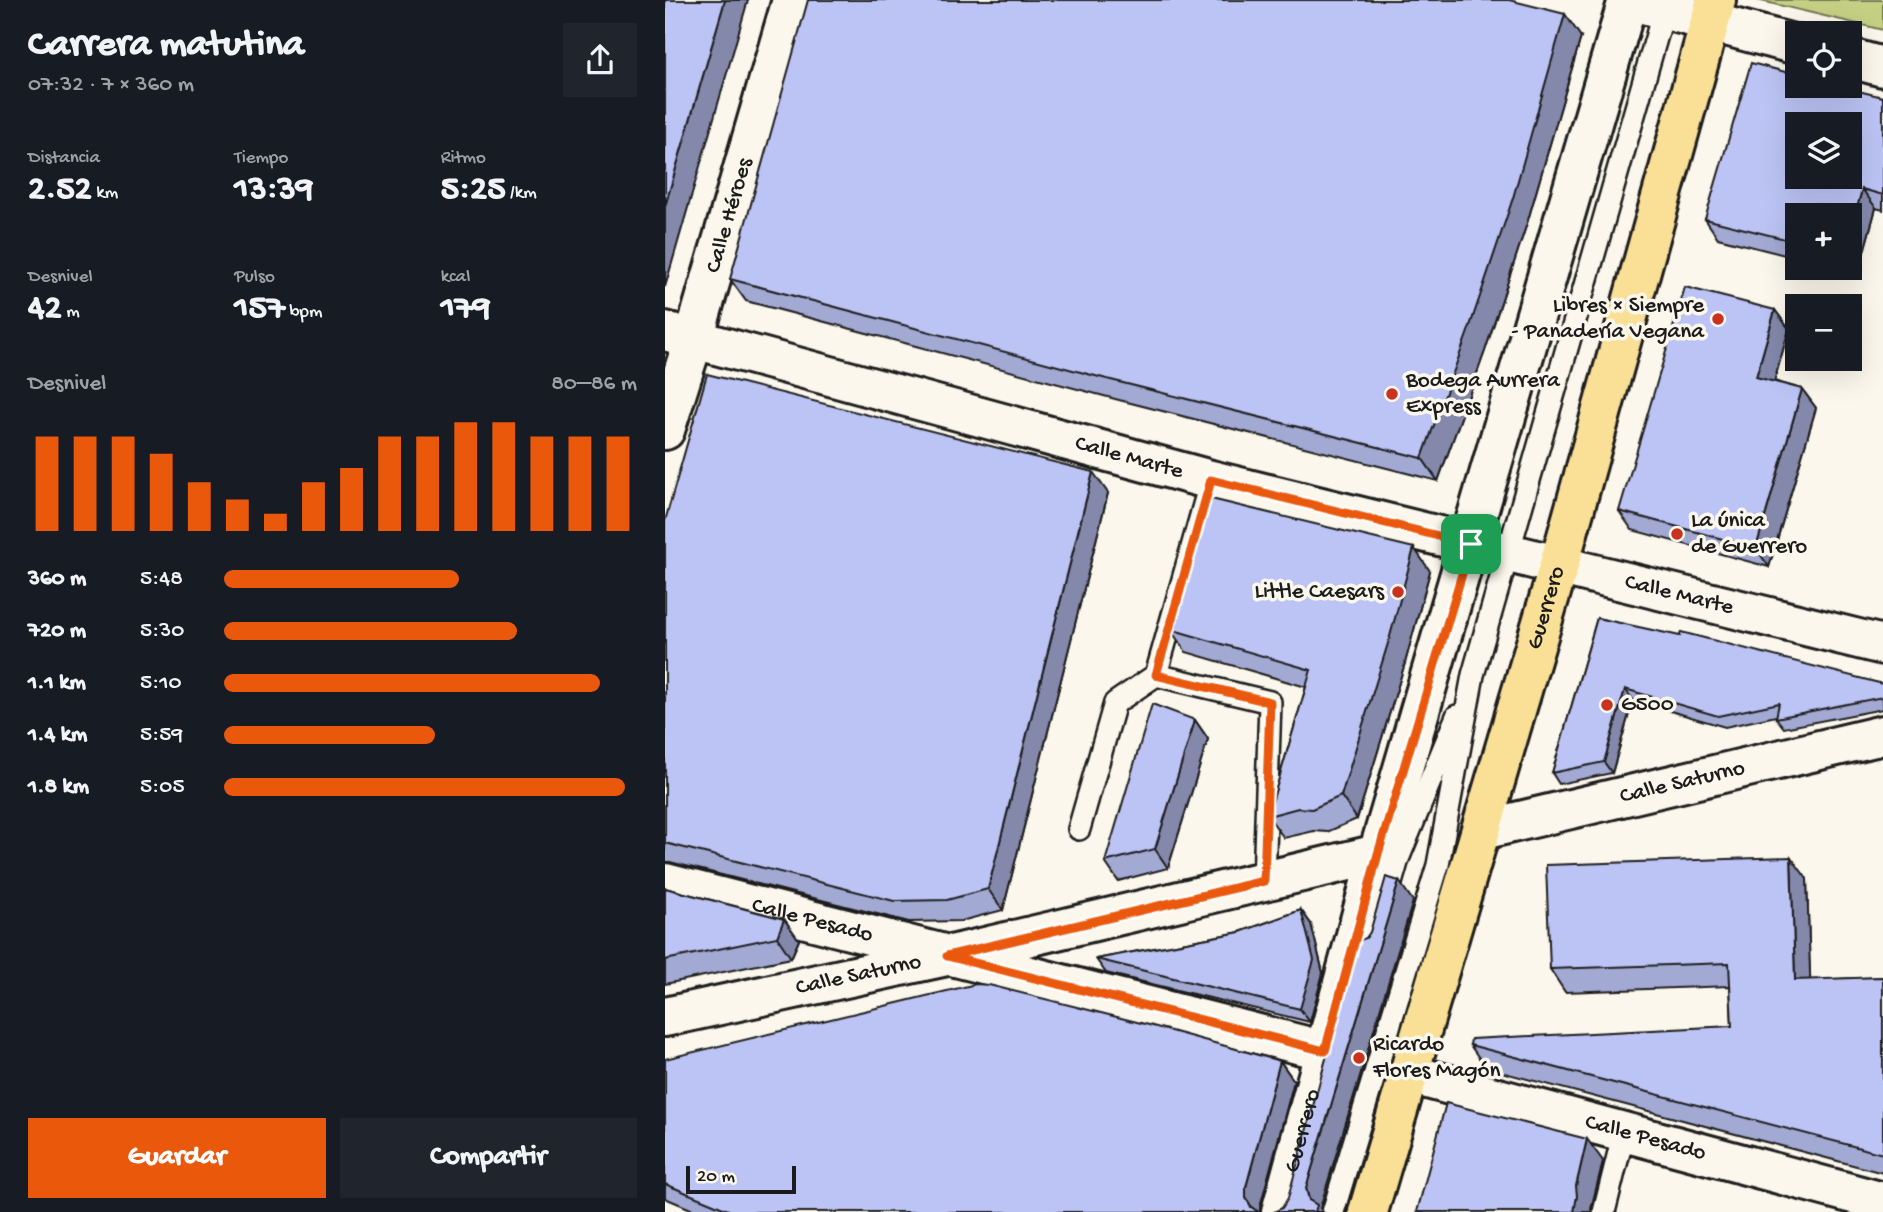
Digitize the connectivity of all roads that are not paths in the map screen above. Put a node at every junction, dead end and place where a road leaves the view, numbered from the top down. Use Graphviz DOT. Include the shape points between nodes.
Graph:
graph roads {
  1 [pos="792,0"];
  2 [pos="1647,2"];
  3 [pos="1713,11"];
  4 [pos="1785,40"];
  5 [pos="1862,61"];
  6 [pos="1883,67"];
  7 [pos="680,334"];
  8 [pos="665,430"];
  9 [pos="1211,480"];
  10 [pos="1471,544"];
  11 [pos="1509,553"];
  12 [pos="1559,565"];
  13 [pos="1883,645"];
  14 [pos="1156,675"];
  15 [pos="1473,675"];
  16 [pos="1883,735"];
  17 [pos="1079,829"];
  18 [pos="1482,830"];
  19 [pos="1378,854"];
  20 [pos="1264,881"];
  21 [pos="665,883"];
  22 [pos="947,956"];
  23 [pos="665,1017"];
  24 [pos="1325,1051"];
  25 [pos="1409,1074"];
  26 [pos="1624,1132"];
  27 [pos="1833,1201"];
  28 [pos="1883,1202"];
  29 [pos="1280,1212"];
  30 [pos="1296,1212"];
  31 [pos="1332,1212"];
  32 [pos="1368,1212"];
  33 [pos="1604,1212"];
  1 -- 7 [label="street, Calle Héroes"];
  2 -- 3 [label="street"];
  2 -- 10 [label="street, Guerrero"];
  2 -- 11 [label="lane"];
  3 -- 4 [label="street"];
  3 -- 12 [label="main road, Guerrero"];
  5 -- 6 [label="street"];
  7 -- 8 [label="street, Calle Héroes"];
  7 -- 9 [label="street, Calle Marte"];
  9 -- 10 [label="street, Calle Marte"];
  9 -- 14 [label="lane"];
  10 -- 11 [label="street, Calle Marte"];
  10 -- 19 [label="street, Guerrero"];
  11 -- 12 [label="street, Calle Marte"];
  11 -- 15 [label="lane"];
  12 -- 13 [label="street, Calle Marte"];
  12 -- 18 [label="main road, Guerrero"];
  14 -- 17 [label="lane" via="1115,703"];
  14 -- 20 [label="lane" via="1270,702"];
  15 -- 30 [label="lane" via="1398,859"];
  15 -- 31 [label="lane" via="1438,864"];
  16 -- 18 [label="street, Calle Saturno"];
  18 -- 25 [label="main road, Guerrero"];
  19 -- 20 [label="street, Calle Saturno"];
  19 -- 24 [label="street, Guerrero"];
  20 -- 22 [label="street, Calle Saturno"];
  21 -- 22 [label="street, Calle Pesado"];
  22 -- 23 [label="street, Calle Saturno"];
  22 -- 24 [label="street, Calle Pesado"];
  24 -- 29 [label="street, Guerrero"];
  25 -- 26 [label="street, Calle Pesado"];
  25 -- 32 [label="main road, Guerrero"];
  26 -- 27 [label="street, Calle Pesado"];
  26 -- 33 [label="lane"];
  27 -- 28 [label="street, Calle Pesado"];
}
